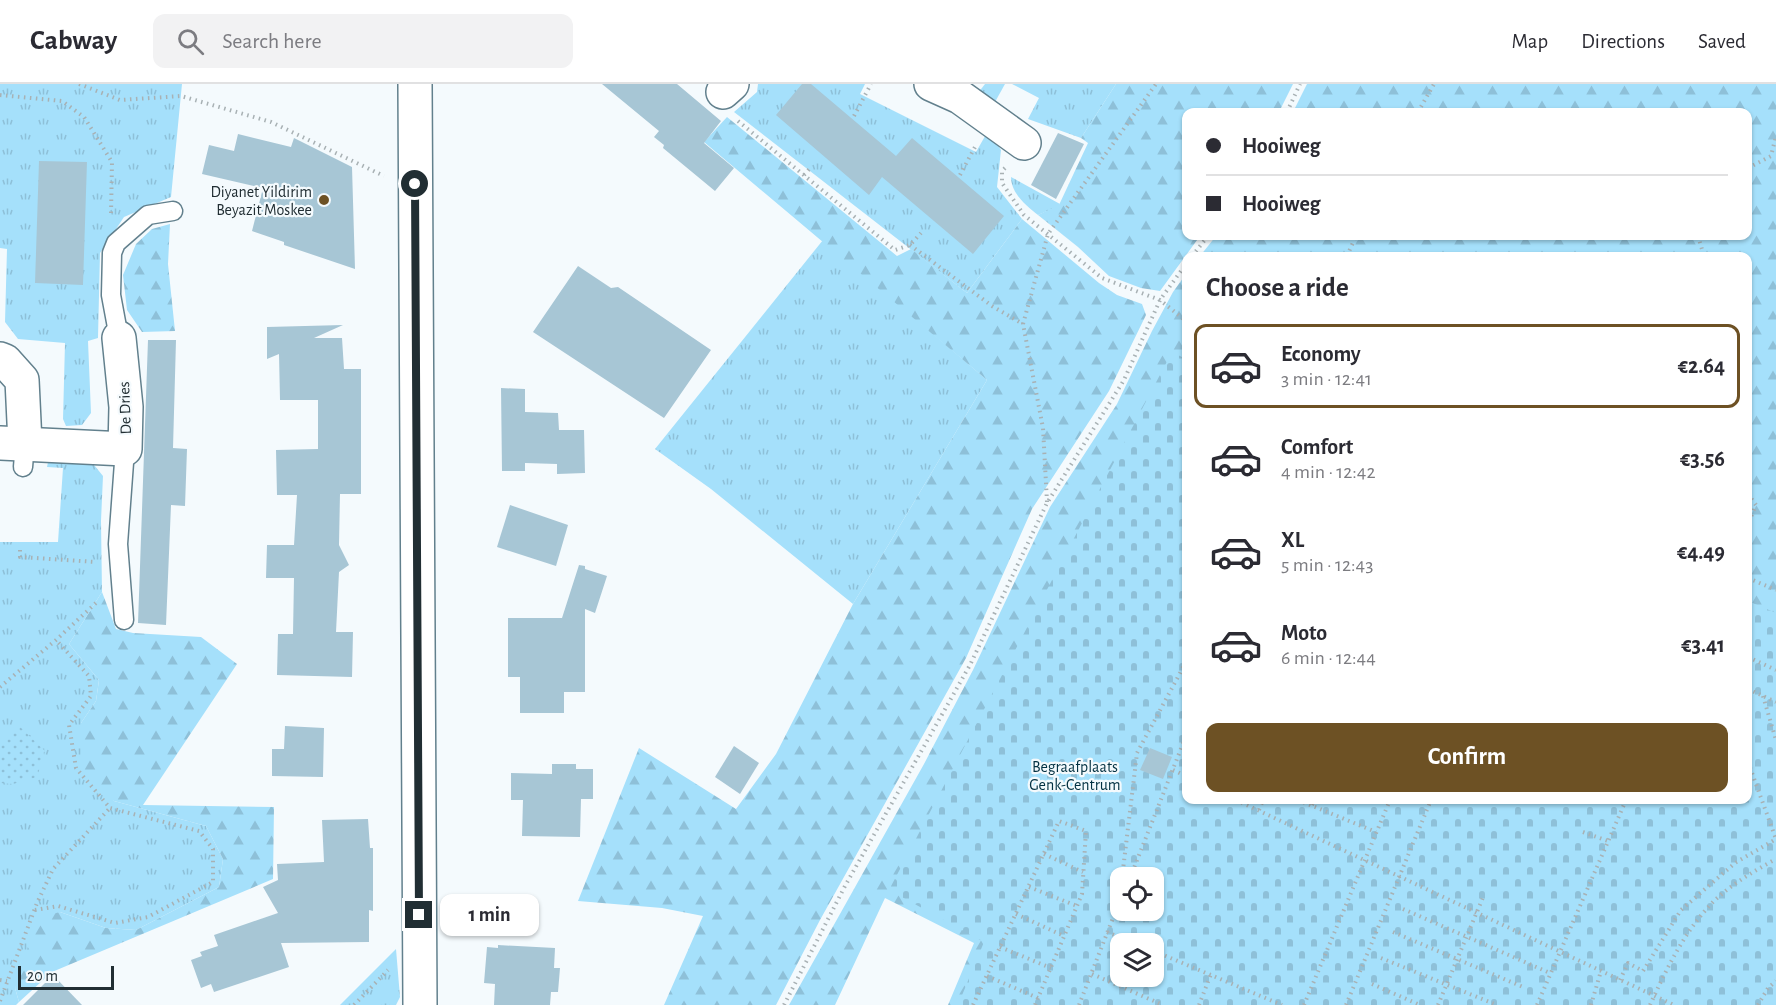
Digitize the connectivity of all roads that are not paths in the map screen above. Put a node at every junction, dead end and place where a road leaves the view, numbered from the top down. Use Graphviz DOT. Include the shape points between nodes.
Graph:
graph roads {
  1 [pos="415,84"];
  2 [pos="930,84"];
  3 [pos="1024,143"];
  4 [pos="173,212"];
  5 [pos="119,339"];
  6 [pos="0,359"];
  7 [pos="125,449"];
  8 [pos="16,451"];
  9 [pos="124,620"];
  10 [pos="420,1005"];
  1 -- 10 [label="street"];
  2 -- 3 [label="street" via="960,97"];
  4 -- 5 [label="lane" via="148,215 116,243 111,295"];
  5 -- 7 [label="street, De Dries" via="126,407"];
  6 -- 8 [label="street, De Dries" via="22,380"];
  7 -- 8 [label="street, De Dries"];
  7 -- 9 [label="lane" via="118,544"];
}
